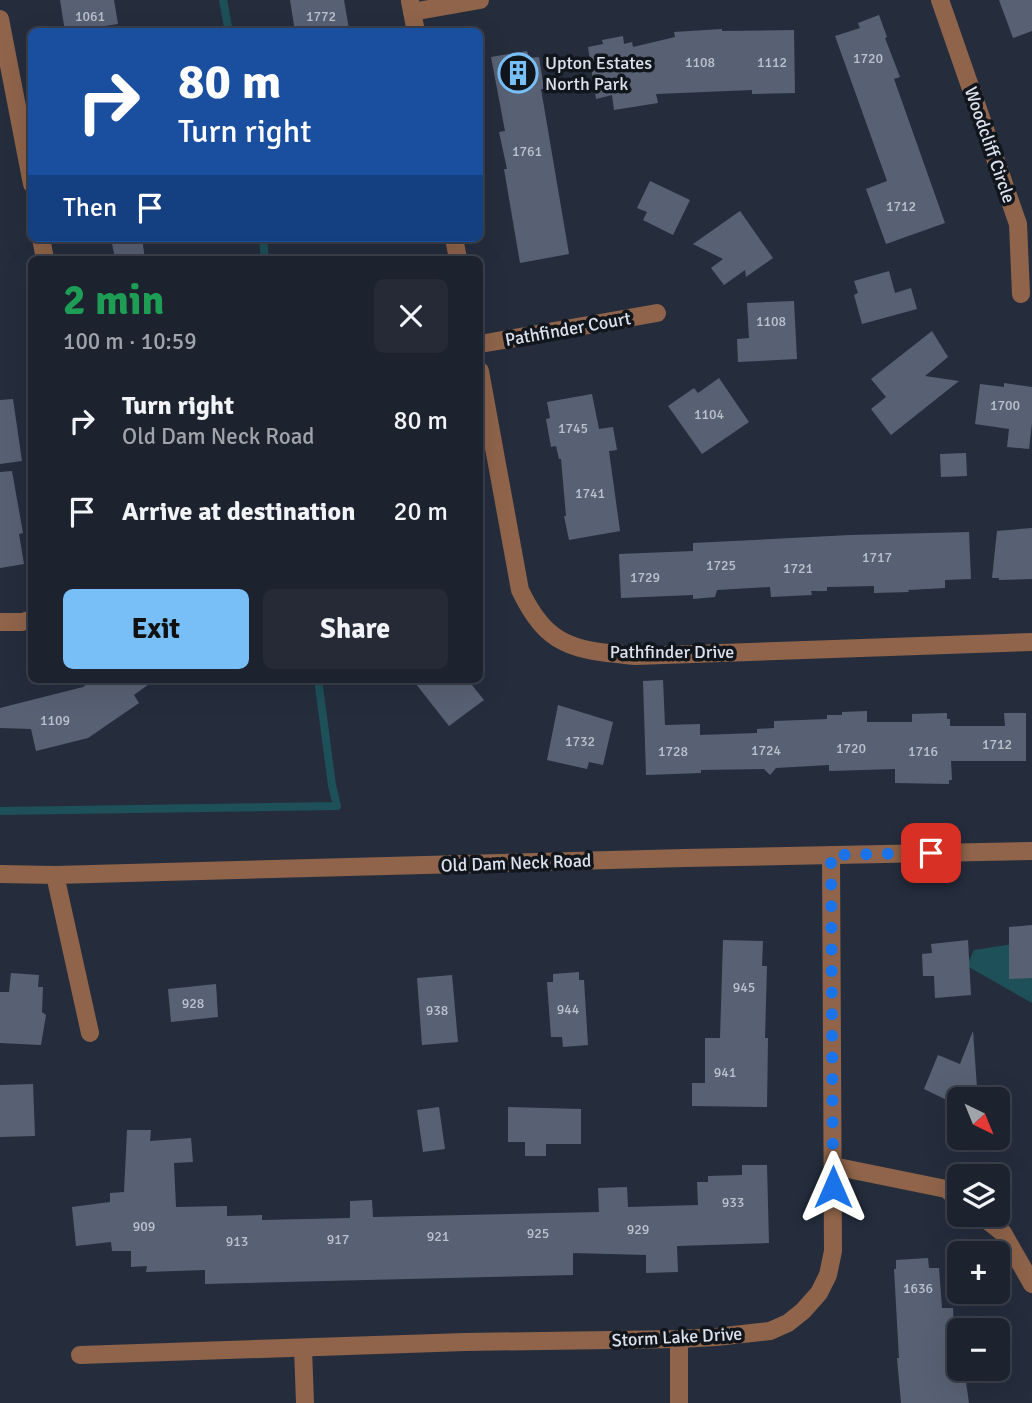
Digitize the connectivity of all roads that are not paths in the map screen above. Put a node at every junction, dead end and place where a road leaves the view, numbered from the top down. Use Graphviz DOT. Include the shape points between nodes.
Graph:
graph roads {
  1 [pos="480,0"];
  2 [pos="940,0"];
  3 [pos="411,6"];
  4 [pos="0,19"];
  5 [pos="415,28"];
  6 [pos="28,163"];
  7 [pos="1021,294"];
  8 [pos="657,313"];
  9 [pos="483,343"];
  10 [pos="483,387"];
  11 [pos="28,620"];
  12 [pos="0,622"];
  13 [pos="1032,642"];
  14 [pos="1032,851"];
  15 [pos="831,855"];
  16 [pos="0,874"];
  17 [pos="55,875"];
  18 [pos="90,1033"];
  19 [pos="833,1166"];
  20 [pos="947,1190"];
  21 [pos="995,1227"];
  22 [pos="1032,1284"];
  23 [pos="679,1339"];
  24 [pos="303,1348"];
  25 [pos="80,1355"];
  26 [pos="305,1403"];
  27 [pos="679,1403"];
  1 -- 3 [label="street"];
  2 -- 7 [label="street, Woodcliff Circle" via="1018,224"];
  3 -- 5 [label="street"];
  4 -- 6 [label="street"];
  8 -- 9 [label="street, Pathfinder Court"];
  10 -- 13 [label="street, Pathfinder Drive" via="520,590 547,631 568,645 635,656"];
  11 -- 12 [label="street"];
  14 -- 15 [label="street, Old Dam Neck Road"];
  15 -- 17 [label="street, Old Dam Neck Road"];
  15 -- 19 [label="street, Storm Lake Drive"];
  16 -- 17 [label="street, Old Dam Neck Road"];
  17 -- 18 [label="street"];
  19 -- 20 [label="street"];
  19 -- 23 [label="street, Storm Lake Drive" via="833,1251 828,1275 803,1311 770,1331"];
  21 -- 22 [label="street"];
  23 -- 24 [label="street, Storm Lake Drive"];
  23 -- 27 [label="street"];
  24 -- 25 [label="street, Storm Lake Drive"];
  24 -- 26 [label="street"];
}
